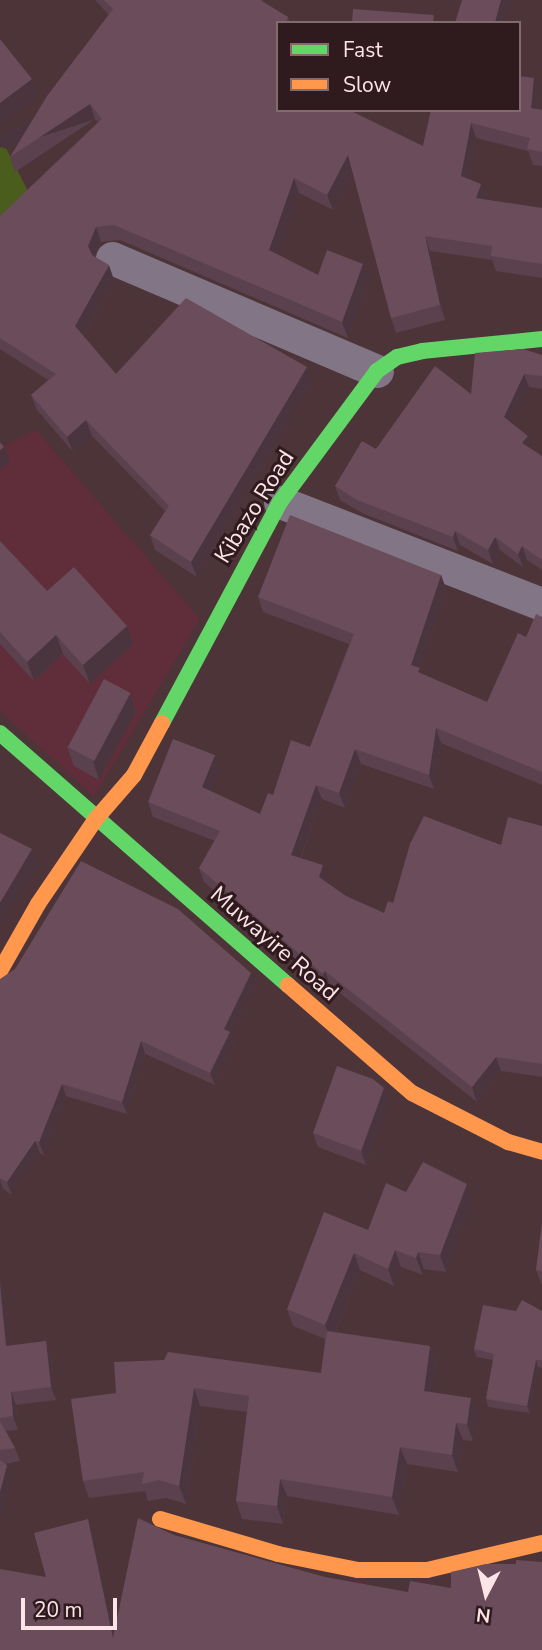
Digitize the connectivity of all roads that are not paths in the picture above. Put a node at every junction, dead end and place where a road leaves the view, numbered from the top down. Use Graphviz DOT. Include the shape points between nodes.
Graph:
graph roads {
  1 [pos="112,258"];
  2 [pos="542,338"];
  3 [pos="377,371"];
  4 [pos="280,502"];
  5 [pos="542,604"];
  6 [pos="0,733"];
  7 [pos="95,820"];
  8 [pos="0,971"];
  9 [pos="542,1152"];
  10 [pos="160,1519"];
  11 [pos="542,1543"];
  1 -- 3 [label="street"];
  2 -- 3 [label="street, Kibazo Road" via="422,351 397,357"];
  3 -- 4 [label="street, Kibazo Road"];
  4 -- 5 [label="street"];
  4 -- 7 [label="street, Kibazo Road" via="134,775"];
  6 -- 7 [label="street, Muwayire Road"];
  7 -- 8 [label="street, Kibazo Road" via="38,904"];
  7 -- 9 [label="street, Muwayire Road" via="412,1093 508,1142"];
  10 -- 11 [label="street" via="278,1554 358,1570 427,1570"];
}
